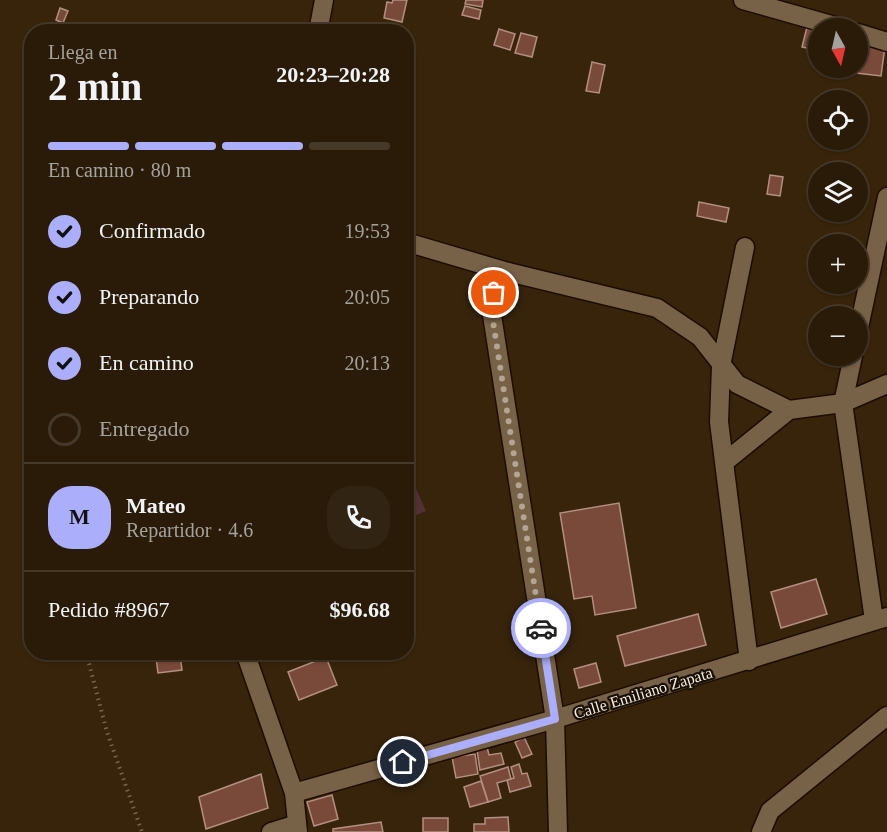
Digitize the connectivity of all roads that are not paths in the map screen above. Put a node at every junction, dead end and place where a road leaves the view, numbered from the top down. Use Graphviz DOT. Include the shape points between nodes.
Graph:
graph roads {
  1 [pos="324,0"];
  2 [pos="743,0"];
  3 [pos="808,18"];
  4 [pos="320,24"];
  5 [pos="868,36"];
  6 [pos="887,42"];
  7 [pos="887,196"];
  8 [pos="414,244"];
  9 [pos="745,247"];
  10 [pos="508,272"];
  11 [pos="864,306"];
  12 [pos="721,366"];
  13 [pos="851,366"];
  14 [pos="887,384"];
  15 [pos="843,403"];
  16 [pos="789,410"];
  17 [pos="726,461"];
  18 [pos="880,619"];
  19 [pos="248,660"];
  20 [pos="749,661"];
  21 [pos="887,716"];
  22 [pos="555,719"];
  23 [pos="294,793"];
  24 [pos="298,828"];
  25 [pos="271,832"];
  26 [pos="558,832"];
  27 [pos="761,832"];
  1 -- 4 [label="street"];
  2 -- 3 [label="street"];
  5 -- 6 [label="street"];
  7 -- 11 [label="street"];
  8 -- 10 [label="street"];
  9 -- 12 [label="street"];
  10 -- 12 [label="street" via="657,308 700,338"];
  10 -- 22 [label="street" via="494,293 492,315"];
  12 -- 16 [label="street" via="737,384"];
  12 -- 17 [label="street" via="719,422"];
  13 -- 15 [label="street"];
  14 -- 15 [label="street"];
  15 -- 16 [label="street"];
  15 -- 18 [label="street"];
  16 -- 17 [label="street"];
  17 -- 20 [label="street" via="725,491"];
  18 -- 20 [label="street, Calle Emiliano Zapata"];
  19 -- 23 [label="street"];
  20 -- 22 [label="street, Calle Emiliano Zapata"];
  21 -- 27 [label="street" via="770,811"];
  22 -- 23 [label="street, Calle Emiliano Zapata"];
  22 -- 26 [label="street"];
  23 -- 24 [label="street"];
  24 -- 25 [label="street"];
}
